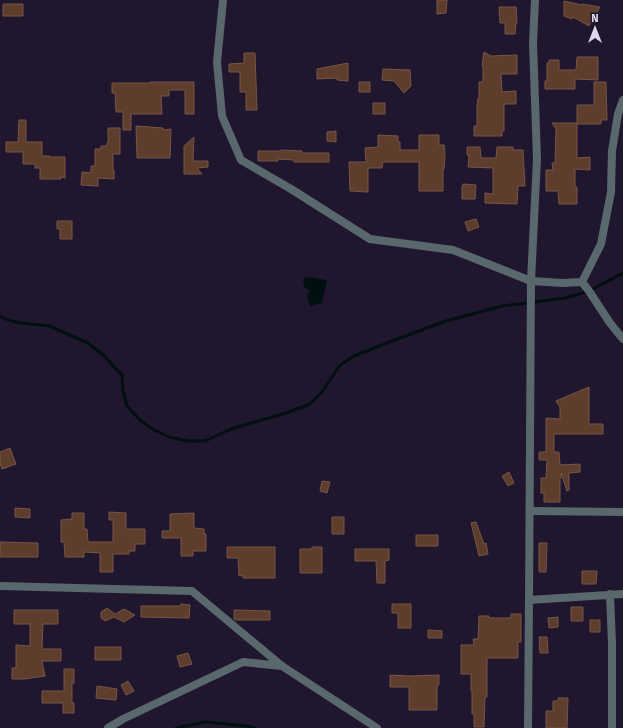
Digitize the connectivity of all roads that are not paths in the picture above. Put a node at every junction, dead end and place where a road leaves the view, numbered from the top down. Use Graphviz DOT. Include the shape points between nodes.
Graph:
graph roads {
  1 [pos="223,0"];
  2 [pos="536,0"];
  3 [pos="623,100"];
  4 [pos="531,281"];
  5 [pos="582,282"];
  6 [pos="623,339"];
  7 [pos="530,511"];
  8 [pos="623,512"];
  9 [pos="0,586"];
  10 [pos="610,594"];
  11 [pos="623,594"];
  12 [pos="530,600"];
  13 [pos="282,666"];
  14 [pos="108,728"];
  15 [pos="377,728"];
  16 [pos="528,728"];
  17 [pos="612,728"];
  1 -- 4 [label="street" via="217,62 222,116 242,160 370,239 453,250"];
  2 -- 4 [label="street" via="533,43 537,159"];
  3 -- 5 [label="street" via="612,151 611,192 601,244"];
  4 -- 5 [label="street"];
  4 -- 7 [label="street"];
  5 -- 6 [label="street"];
  7 -- 8 [label="street"];
  7 -- 12 [label="street"];
  9 -- 13 [label="street" via="192,591"];
  10 -- 11 [label="street"];
  10 -- 12 [label="street"];
  10 -- 17 [label="street"];
  12 -- 16 [label="street"];
  13 -- 14 [label="street" via="243,662"];
  13 -- 15 [label="street"];
}
